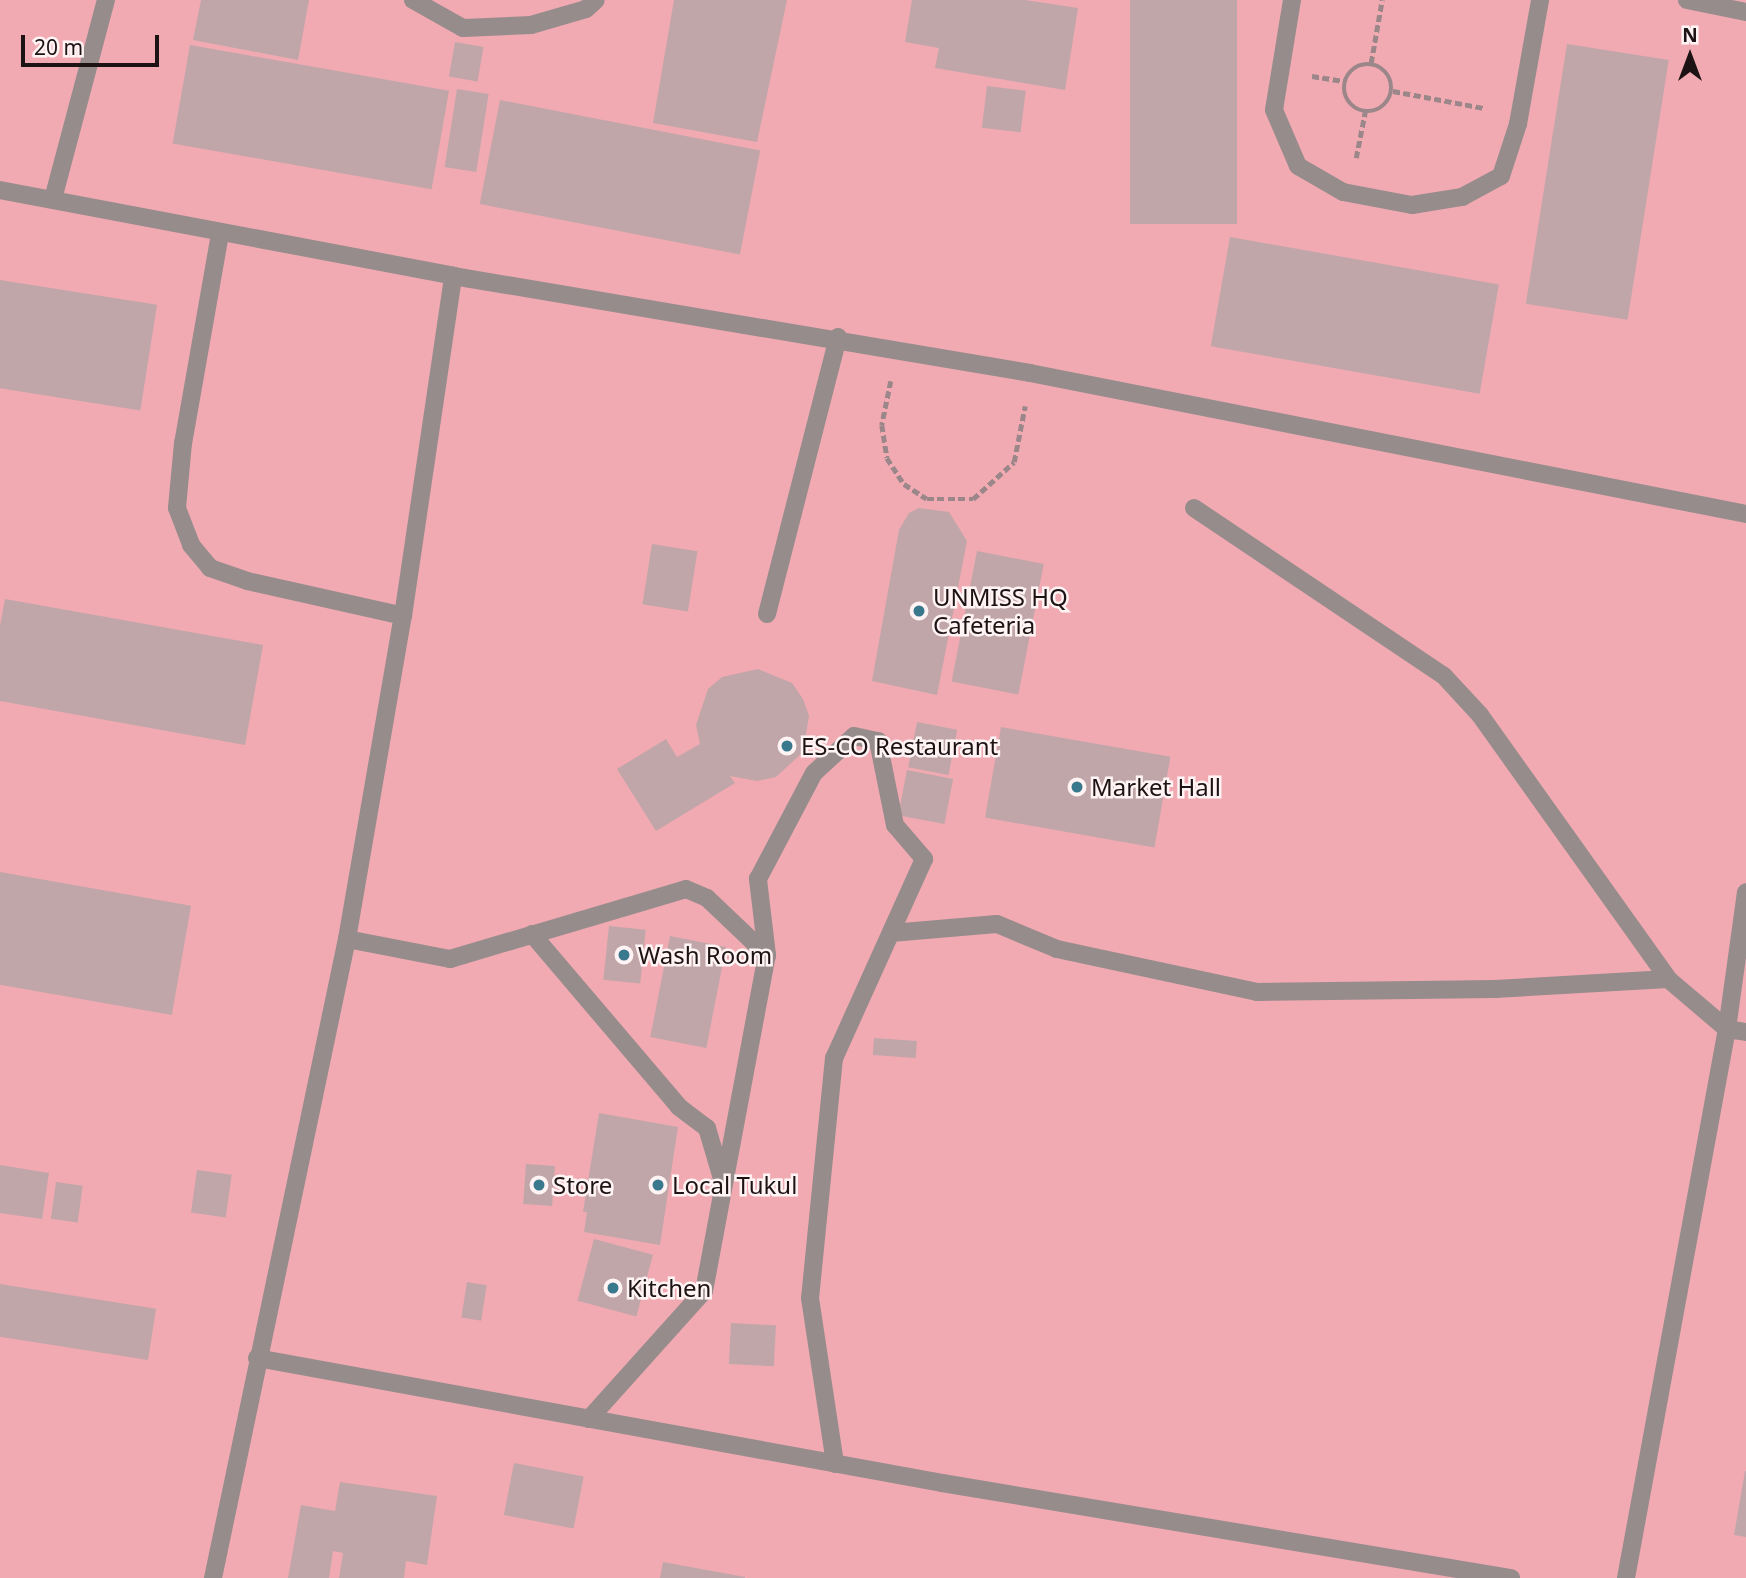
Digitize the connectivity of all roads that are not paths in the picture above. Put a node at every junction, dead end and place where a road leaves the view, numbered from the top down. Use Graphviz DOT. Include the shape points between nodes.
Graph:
graph roads {
  1 [pos="106,0"];
  2 [pos="412,0"];
  3 [pos="596,0"];
  4 [pos="1292,0"];
  5 [pos="1540,0"];
  6 [pos="1687,0"];
  7 [pos="1746,12"];
  8 [pos="0,190"];
  9 [pos="53,199"];
  10 [pos="220,234"];
  11 [pos="453,276"];
  12 [pos="838,337"];
  13 [pos="1194,508"];
  14 [pos="1746,514"];
  15 [pos="767,614"];
  16 [pos="403,616"];
  17 [pos="1746,892"];
  18 [pos="891,933"];
  19 [pos="532,934"];
  20 [pos="347,939"];
  21 [pos="766,955"];
  22 [pos="1668,979"];
  23 [pos="1727,1029"];
  24 [pos="1746,1032"];
  25 [pos="724,1186"];
  26 [pos="257,1358"];
  27 [pos="589,1419"];
  28 [pos="835,1464"];
  29 [pos="213,1578"];
  30 [pos="1511,1578"];
  31 [pos="1626,1578"];
  1 -- 9 [label="street"];
  2 -- 3 [label="street" via="463,28 531,25 586,9"];
  4 -- 5 [label="street" via="1273,110 1298,166 1343,192 1412,205 1462,197 1501,176 1518,124"];
  6 -- 7 [label="street"];
  8 -- 9 [label="street"];
  9 -- 10 [label="street"];
  10 -- 11 [label="street"];
  10 -- 16 [label="street" via="183,443 177,509 191,545 210,568 247,581"];
  11 -- 12 [label="street"];
  11 -- 16 [label="street"];
  12 -- 14 [label="street"];
  12 -- 15 [label="street"];
  13 -- 22 [label="street" via="1444,676 1480,715"];
  16 -- 20 [label="street"];
  17 -- 23 [label="street"];
  18 -- 21 [label="street" via="924,859 895,825 878,741 854,736 814,773 758,879"];
  18 -- 22 [label="street" via="997,924 1057,949 1257,992 1495,989"];
  18 -- 28 [label="street" via="834,1058 810,1298"];
  19 -- 20 [label="street" via="450,959"];
  19 -- 21 [label="street" via="686,889 707,898"];
  19 -- 25 [label="street" via="679,1107 706,1128"];
  20 -- 26 [label="street"];
  21 -- 25 [label="street"];
  22 -- 23 [label="street"];
  23 -- 24 [label="street"];
  23 -- 31 [label="street"];
  25 -- 27 [label="street" via="704,1291"];
  26 -- 27 [label="street"];
  26 -- 29 [label="street"];
  27 -- 28 [label="street"];
  28 -- 30 [label="street"];
}
